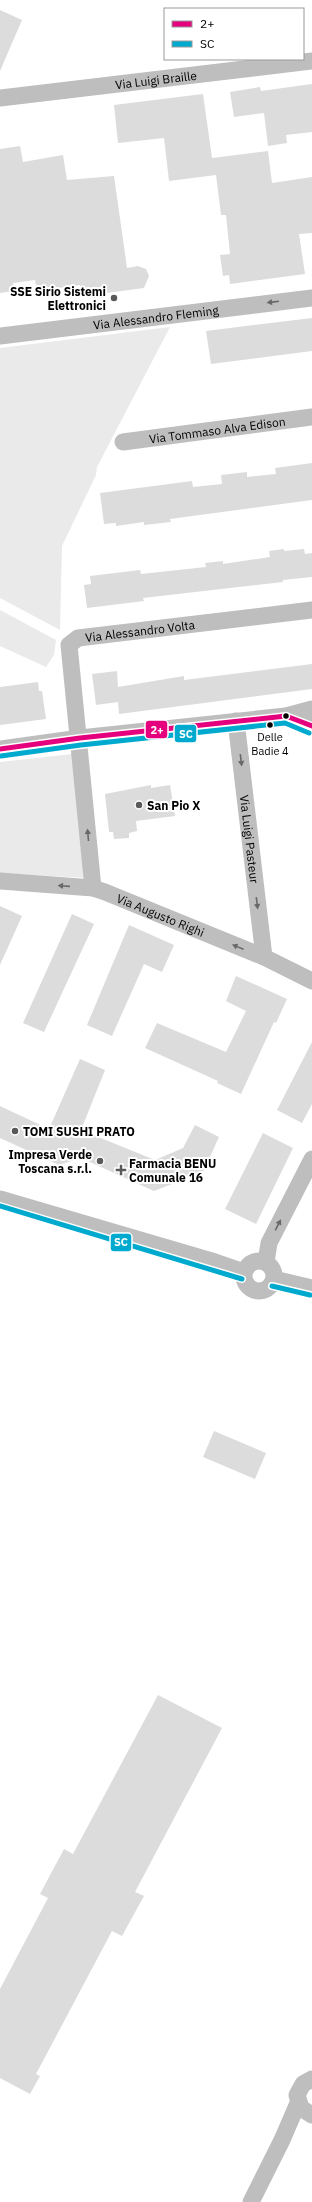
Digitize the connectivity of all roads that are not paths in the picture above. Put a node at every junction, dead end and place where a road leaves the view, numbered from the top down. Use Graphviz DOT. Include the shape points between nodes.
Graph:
graph roads {
  1 [pos="312,61"];
  2 [pos="0,98"];
  3 [pos="312,298"];
  4 [pos="0,336"];
  5 [pos="312,417"];
  6 [pos="123,442"];
  7 [pos="312,610"];
  8 [pos="312,710"];
  9 [pos="286,716"];
  10 [pos="236,721"];
  11 [pos="312,726"];
  12 [pos="80,738"];
  13 [pos="0,749"];
  14 [pos="0,881"];
  15 [pos="93,888"];
  16 [pos="264,957"];
  17 [pos="312,981"];
  18 [pos="312,1159"];
  19 [pos="0,1199"];
  20 [pos="266,1262"];
  21 [pos="244,1272"];
  22 [pos="274,1279"];
  23 [pos="312,1288"];
  24 [pos="312,2079"];
  25 [pos="306,2111"];
  26 [pos="251,2202"];
  1 -- 2 [label="street, Via Luigi Braille"];
  3 -- 4 [label="street, Via Alessandro Fleming, one-way"];
  5 -- 6 [label="street, Via Tommaso Alva Edison"];
  7 -- 12 [label="street, Via Alessandro Volta" via="78,638 69,645"];
  8 -- 9 [label="street"];
  9 -- 10 [label="street"];
  9 -- 11 [label="street"];
  10 -- 12 [label="street"];
  10 -- 16 [label="street, Via Luigi Pasteur, one-way"];
  12 -- 13 [label="street"];
  15 -- 12 [label="street, Via Alessandro Volta, one-way"];
  15 -- 14 [label="street, Via Augusto Righi, one-way"];
  16 -- 15 [label="street, Via Augusto Righi, one-way"];
  16 -- 17 [label="street, Via Augusto Righi"];
  20 -- 18 [label="street, one-way" via="269,1243"];
  19 -- 21 [label="street"];
  20 -- 21 [label="street" via="253,1261"];
  20 -- 22 [label="street" via="273,1269"];
  21 -- 22 [label="street" via="247,1285 255,1290 267,1289"];
  22 -- 23 [label="street"];
  24 -- 25 [label="street" via="299,2089"];
  25 -- 26 [label="street" via="282,2140"];
}
